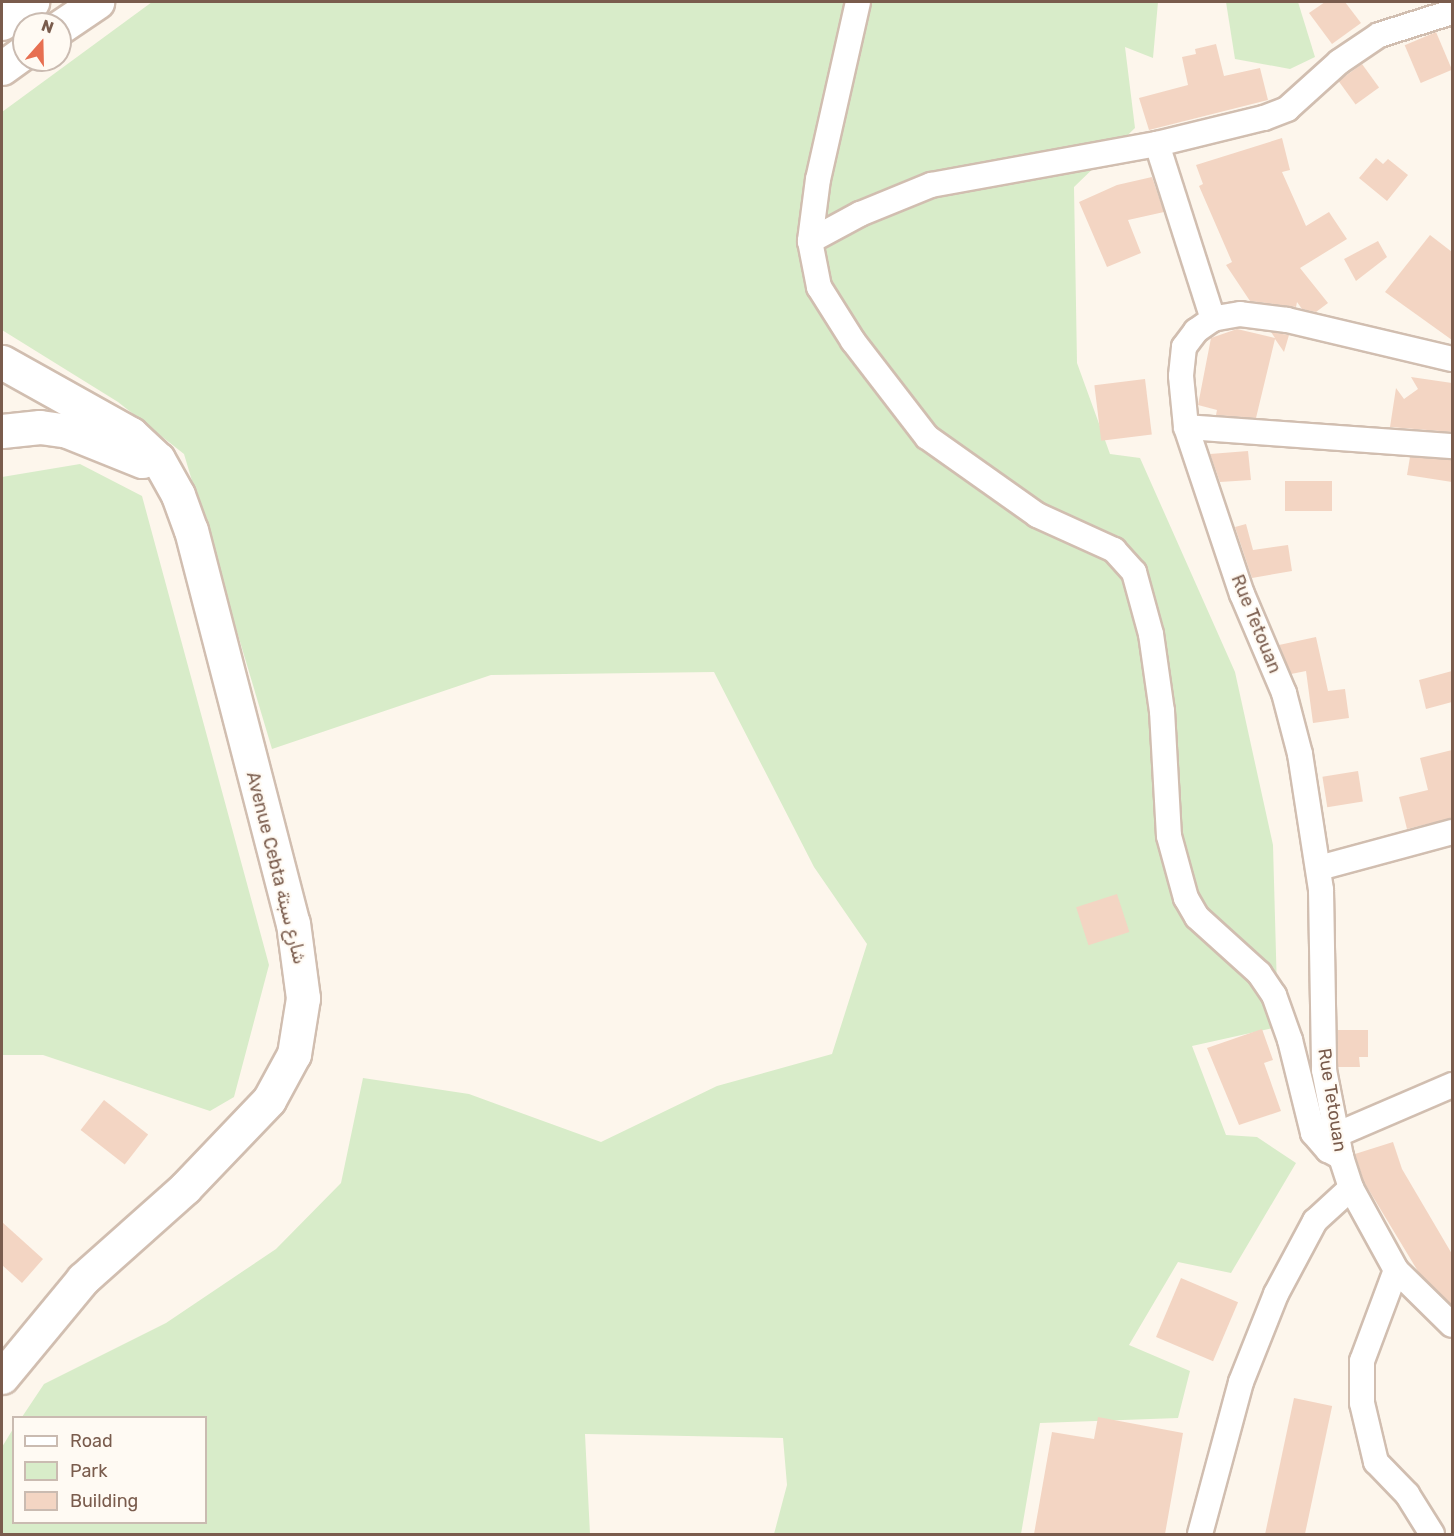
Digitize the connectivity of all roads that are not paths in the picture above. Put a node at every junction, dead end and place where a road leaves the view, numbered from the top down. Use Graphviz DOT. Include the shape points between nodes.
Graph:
graph roads {
  1 [pos="32,2"];
  2 [pos="97,2"];
  3 [pos="858,2"];
  4 [pos="1452,12"];
  5 [pos="72,19"];
  6 [pos="2,23"];
  7 [pos="1158,144"];
  8 [pos="810,241"];
  9 [pos="1213,319"];
  10 [pos="1452,359"];
  11 [pos="2,362"];
  12 [pos="1186,427"];
  13 [pos="2,431"];
  14 [pos="1452,446"];
  15 [pos="165,471"];
  16 [pos="1452,832"];
  17 [pos="1319,868"];
  18 [pos="1452,1084"];
  19 [pos="1338,1146"];
  20 [pos="1351,1188"];
  21 [pos="1396,1270"];
  22 [pos="1452,1325"];
  23 [pos="2,1377"];
  24 [pos="1200,1534"];
  25 [pos="1432,1534"];
  1 -- 6 [label="street"];
  2 -- 5 [label="street"];
  3 -- 8 [label="street" via="818,179"];
  4 -- 7 [label="street" via="1395,27 1361,45 1287,109"];
  7 -- 8 [label="street" via="931,185 860,214"];
  7 -- 9 [label="street"];
  8 -- 19 [label="street" via="819,287 833,312 927,437 1037,515 1114,550 1134,572 1151,634 1162,711 1169,836 1186,898 1197,917 1252,965 1274,995 1293,1049 1313,1133"];
  9 -- 10 [label="street" via="1260,315"];
  9 -- 12 [label="street, Rue Tetouan" via="1196,331 1184,347 1181,376"];
  11 -- 15 [label="street, Avenue Cebta شارع سبتة" via="131,434"];
  12 -- 14 [label="street"];
  12 -- 17 [label="street, Rue Tetouan" via="1242,594 1292,718"];
  13 -- 15 [label="street" via="40,427 67,431"];
  15 -- 23 [label="street, Avenue Cebta شارع سبتة" via="191,530 293,923 303,981 300,1029 290,1064 269,1100 185,1188 83,1279"];
  16 -- 17 [label="street"];
  17 -- 19 [label="street, Rue Tetouan" via="1321,1031"];
  18 -- 19 [label="street"];
  19 -- 20 [label="street, Rue Tetouan"];
  20 -- 21 [label="street, Rue Tetouan"];
  20 -- 24 [label="street" via="1315,1221 1276,1294 1241,1382"];
  21 -- 22 [label="street, Rue Tetouan"];
  21 -- 25 [label="street" via="1362,1361 1362,1403 1376,1462 1407,1494"];
}
